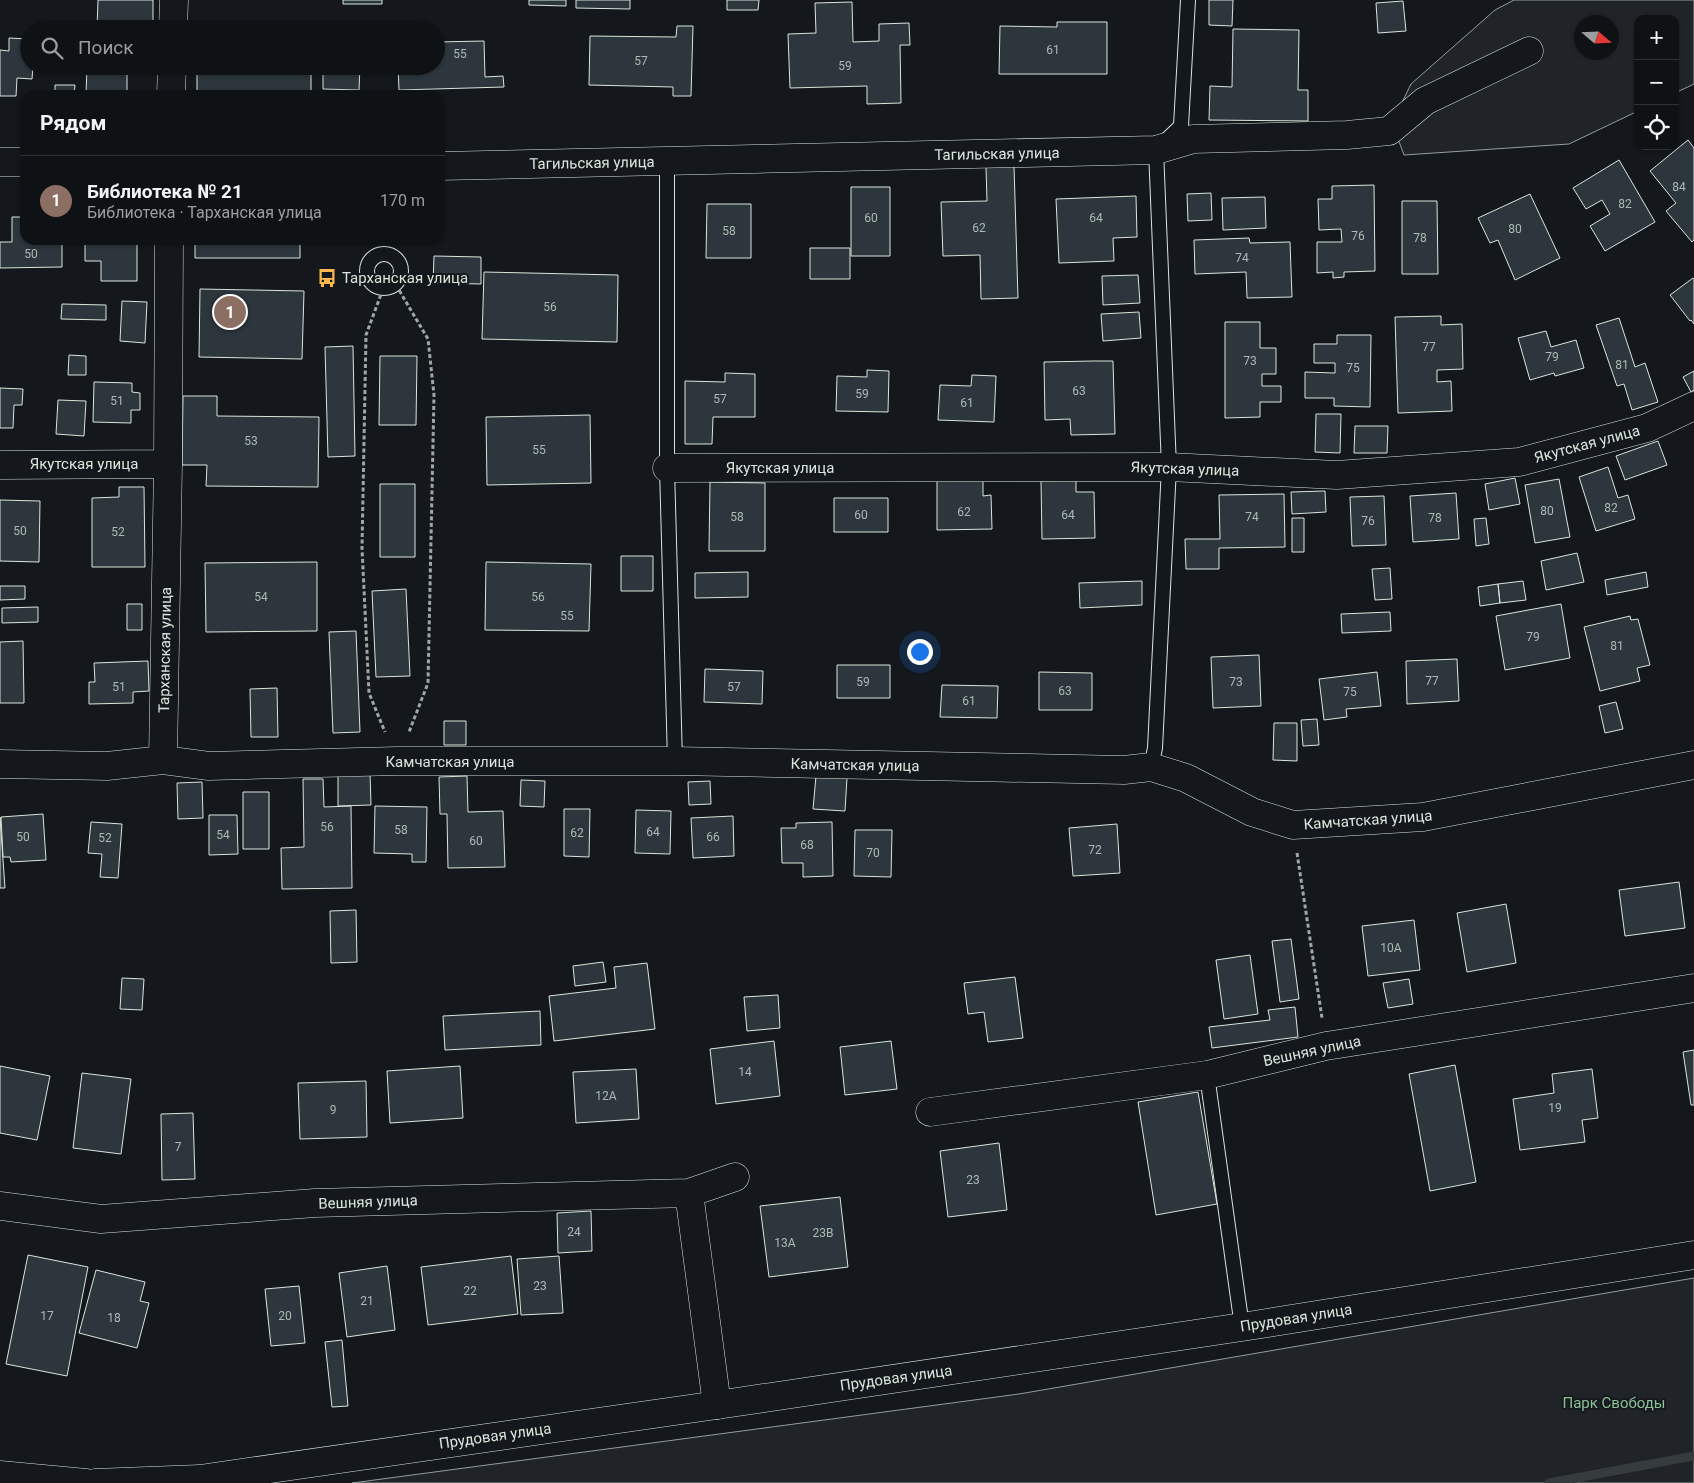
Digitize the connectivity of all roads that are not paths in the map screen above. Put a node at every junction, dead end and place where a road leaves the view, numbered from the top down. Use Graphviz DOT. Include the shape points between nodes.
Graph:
graph roads {
  1 [pos="174,0"];
  2 [pos="1188,0"];
  3 [pos="173,20"];
  4 [pos="1529,51"];
  5 [pos="172,75"];
  6 [pos="171,90"];
  7 [pos="1156,150"];
  8 [pos="0,162"];
  9 [pos="20,162"];
  10 [pos="667,162"];
  11 [pos="445,166"];
  12 [pos="168,245"];
  13 [pos="381,247"];
  14 [pos="1694,406"];
  15 [pos="168,464"];
  16 [pos="0,465"];
  17 [pos="1169,466"];
  18 [pos="667,468"];
  19 [pos="163,760"];
  20 [pos="675,761"];
  21 [pos="0,764"];
  22 [pos="1694,765"];
  23 [pos="1152,767"];
  24 [pos="1694,988"];
  25 [pos="1207,1075"];
  26 [pos="930,1112"];
  27 [pos="735,1177"];
  28 [pos="690,1193"];
  29 [pos="0,1206"];
  30 [pos="1694,1255"];
  31 [pos="1242,1327"];
  32 [pos="717,1405"];
  33 [pos="0,1475"];
  34 [pos="86,1483"];
  35 [pos="95,1483"];
  1 -- 3 [label="street"];
  2 -- 7 [label="lane" via="1181,126"];
  4 -- 7 [label="street, Тагильская улица" via="1425,101 1390,131 1347,136 1193,139"];
  5 -- 6 [label="street"];
  7 -- 10 [label="street, Тагильская улица"];
  7 -- 17 [label="lane"];
  8 -- 9 [label="street"];
  10 -- 11 [label="street, Тагильская улица"];
  10 -- 18 [label="lane"];
  12 -- 15 [label="street, Тарханская улица"];
  13 -- 13 [label="lane" via="371,258 366,271 373,285 389,287 401,275 400,264"];
  14 -- 17 [label="street, Якутская улица" via="1646,428 1519,462 1337,475"];
  15 -- 16 [label="street, Якутская улица"];
  15 -- 19 [label="street, Тарханская улица"];
  17 -- 18 [label="street, Якутская улица"];
  17 -- 23 [label="lane"];
  18 -- 20 [label="lane"];
  19 -- 20 [label="street, Камчатская улица" via="209,766 397,761"];
  19 -- 21 [label="street, Камчатская улица" via="108,766"];
  20 -- 23 [label="street, Камчатская улица" via="1124,770"];
  22 -- 23 [label="street, Камчатская улица" via="1423,817 1293,825 1252,812 1186,778"];
  24 -- 25 [label="street, Вешняя улица" via="1326,1046"];
  25 -- 26 [label="street, Вешняя улица"];
  25 -- 31 [label="lane"];
  27 -- 28 [label="street, Вешняя улица"];
  28 -- 29 [label="street, Вешняя улица" via="315,1203 101,1219"];
  28 -- 32 [label="street"];
  30 -- 31 [label="street, Прудовая улица"];
  31 -- 32 [label="street, Прудовая улица"];
  32 -- 35 [label="street, Прудовая улица" via="200,1479"];
  33 -- 34 [label="street"];
}
